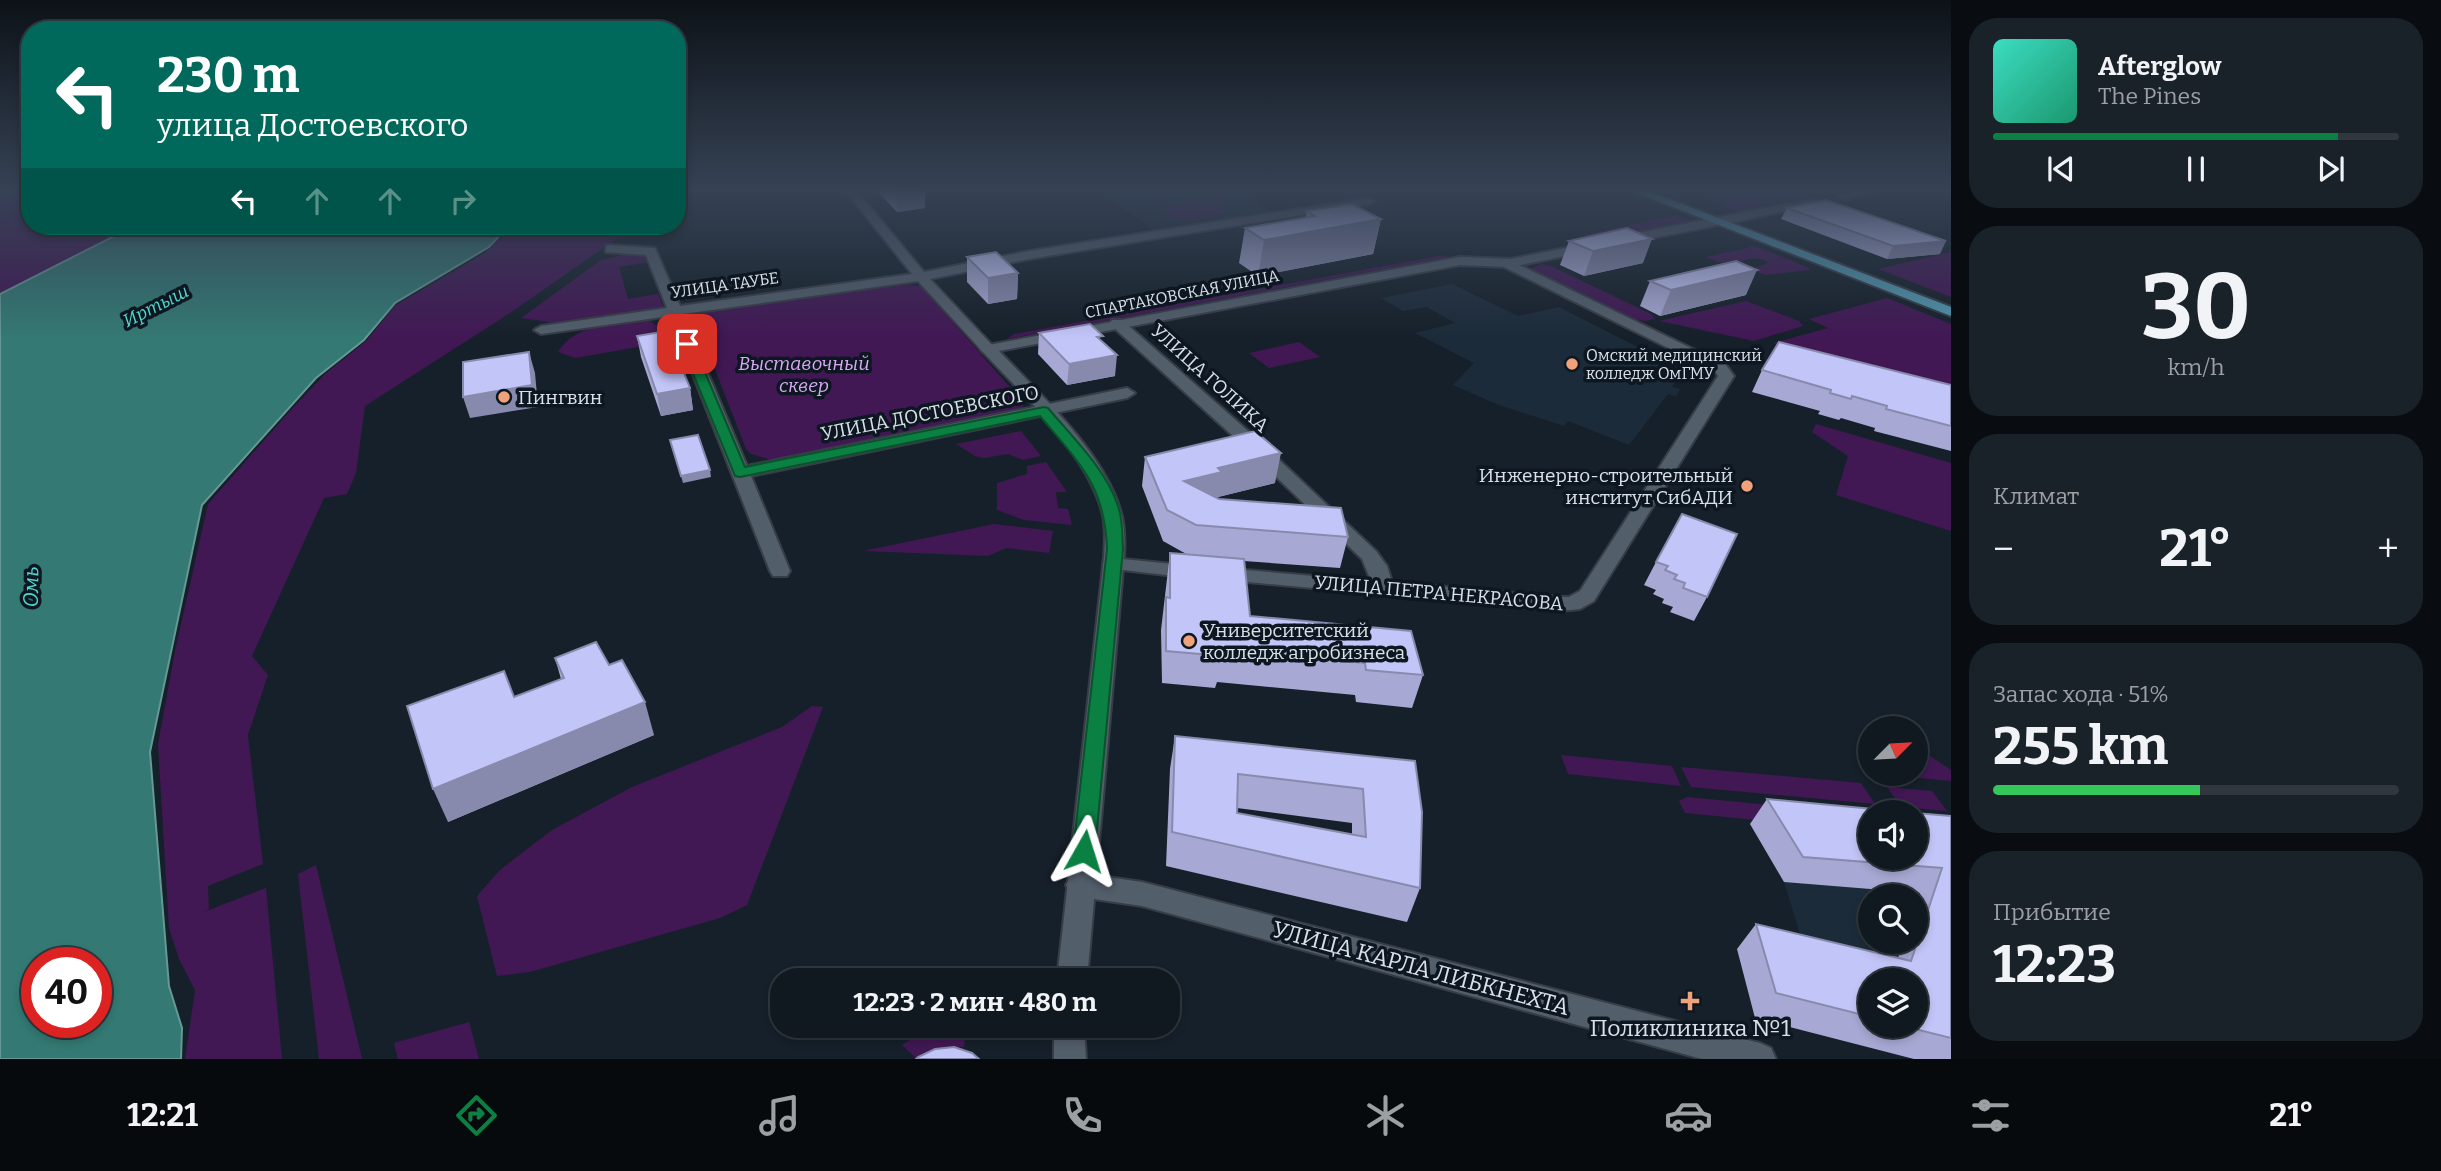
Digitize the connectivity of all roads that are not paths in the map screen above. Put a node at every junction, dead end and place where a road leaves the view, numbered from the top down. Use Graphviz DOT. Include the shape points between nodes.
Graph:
graph roads {
  1 [pos="890,239"];
  2 [pos="1123,239"];
  3 [pos="1625,239"];
  4 [pos="1774,239"];
  5 [pos="610,249"];
  6 [pos="1507,263"];
  7 [pos="1857,271"];
  8 [pos="922,277"];
  9 [pos="1951,303"];
  10 [pos="674,310"];
  11 [pos="1951,312"];
  12 [pos="1117,323"];
  13 [pos="541,330"];
  14 [pos="988,349"];
  15 [pos="1127,393"];
  16 [pos="1044,411"];
  17 [pos="740,473"];
  18 [pos="1113,565"];
  19 [pos="780,571"];
  20 [pos="1384,588"];
  21 [pos="1080,885"];
  22 [pos="1073,968"];
  23 [pos="1069,1038"];
  24 [pos="1070,1059"];
  25 [pos="1760,1059"];
  1 -- 8 [label="street"];
  2 -- 8 [label="street, УЛИЦА ТАУБЕ"];
  3 -- 6 [label="street"];
  4 -- 7 [label="main road"];
  5 -- 10 [label="street" via="651,251"];
  6 -- 12 [label="street, СПАРТАКОВСКАЯ УЛИЦА" via="1460,261"];
  6 -- 20 [label="street, УЛИЦА ПЕТРА НЕКРАСОВА" via="1721,368 1726,376 1581,600 1561,604"];
  7 -- 9 [label="main road"];
  7 -- 11 [label="main road"];
  8 -- 10 [label="street, УЛИЦА ТАУБЕ"];
  8 -- 14 [label="street"];
  10 -- 13 [label="street, УЛИЦА ТАУБЕ"];
  10 -- 17 [label="street"];
  12 -- 14 [label="street, СПАРТАКОВСКАЯ УЛИЦА"];
  12 -- 20 [label="street, УЛИЦА ГОЛИКА" via="1369,555"];
  14 -- 16 [label="street"];
  15 -- 16 [label="street, УЛИЦА ДОСТОЕВСКОГО"];
  16 -- 17 [label="street, УЛИЦА ДОСТОЕВСКОГО"];
  16 -- 18 [label="street" via="1089,467 1110,503"];
  17 -- 19 [label="street"];
  18 -- 20 [label="street, УЛИЦА ПЕТРА НЕКРАСОВА"];
  18 -- 21 [label="street"];
  21 -- 22 [label="street"];
  21 -- 25 [label="street, УЛИЦА КАРЛА ЛИБКНЕХТА" via="1142,894"];
  23 -- 24 [label="street"];
}
